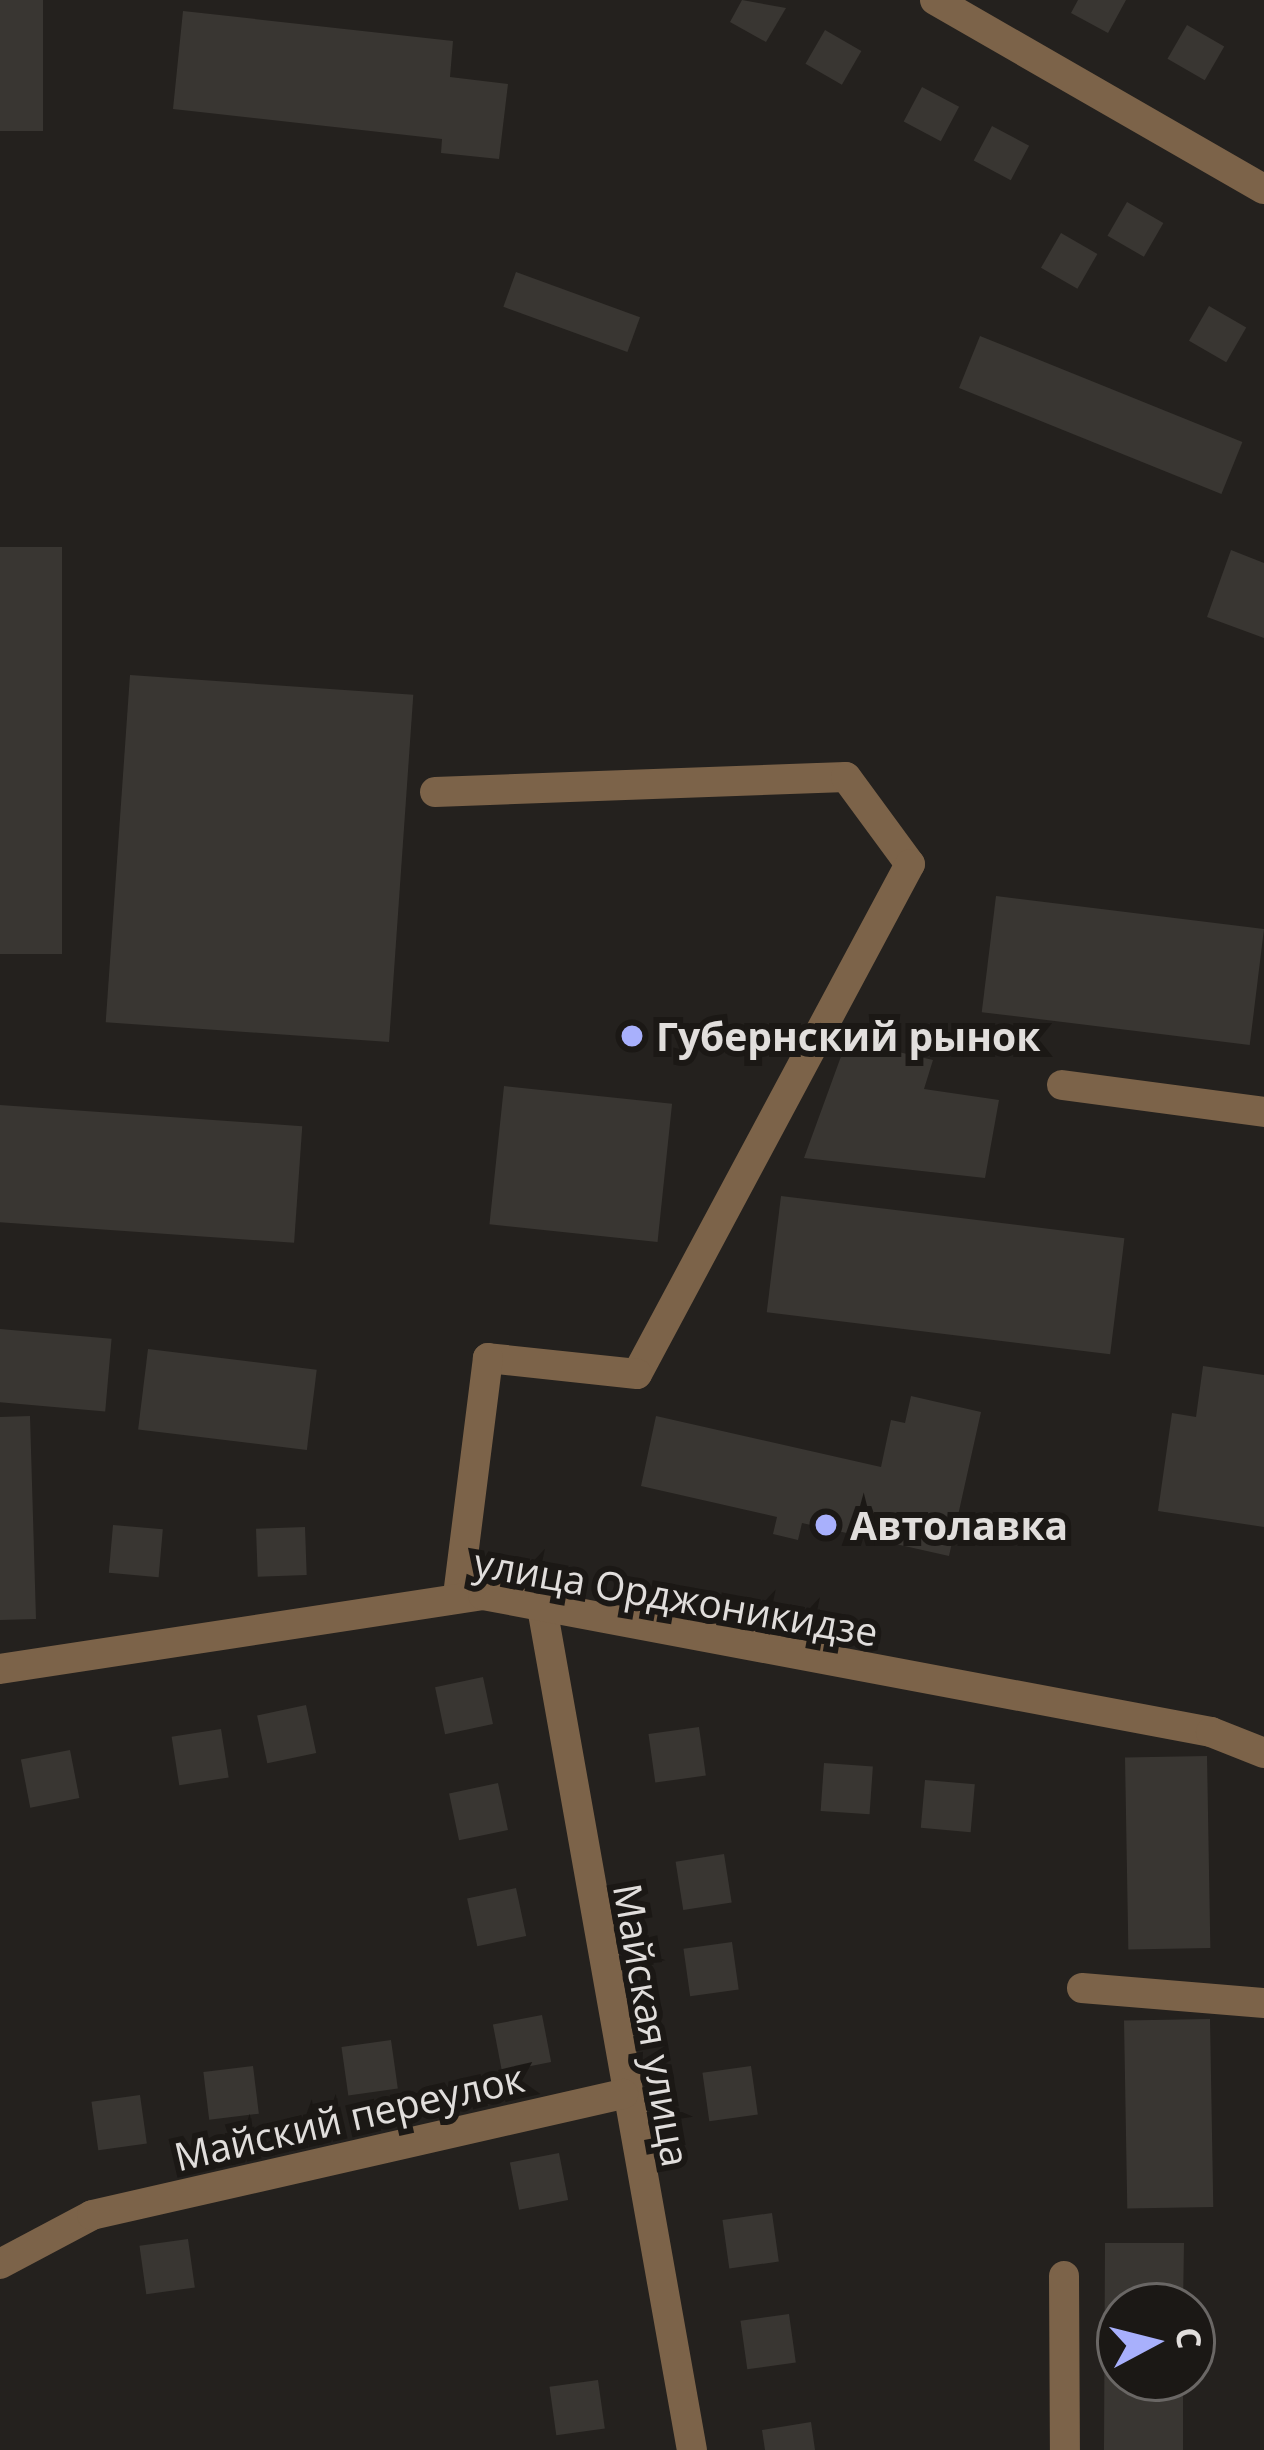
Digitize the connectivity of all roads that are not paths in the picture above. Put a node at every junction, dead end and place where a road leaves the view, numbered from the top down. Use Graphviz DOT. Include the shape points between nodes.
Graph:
graph roads {
  1 [pos="935,0"];
  2 [pos="1264,189"];
  3 [pos="435,792"];
  4 [pos="1062,1085"];
  5 [pos="1264,1112"];
  6 [pos="458,1594"];
  7 [pos="543,1612"];
  8 [pos="0,1669"];
  9 [pos="1264,1753"];
  10 [pos="1082,1988"];
  11 [pos="1264,2003"];
  12 [pos="623,2094"];
  13 [pos="0,2264"];
  14 [pos="1064,2276"];
  15 [pos="692,2450"];
  16 [pos="1065,2450"];
  1 -- 2 [label="street"];
  3 -- 6 [label="street" via="846,777 910,864 637,1374 488,1358"];
  4 -- 5 [label="street"];
  6 -- 7 [label="street, улица Орджоникидзе"];
  6 -- 8 [label="street, улица Орджоникидзе" via="328,1625"];
  7 -- 9 [label="street, улица Орджоникидзе" via="1210,1732"];
  7 -- 12 [label="street, Майская улица"];
  10 -- 11 [label="street"];
  12 -- 13 [label="street, Майский переулок" via="92,2215"];
  12 -- 15 [label="street, Майская улица"];
  14 -- 16 [label="street"];
}
